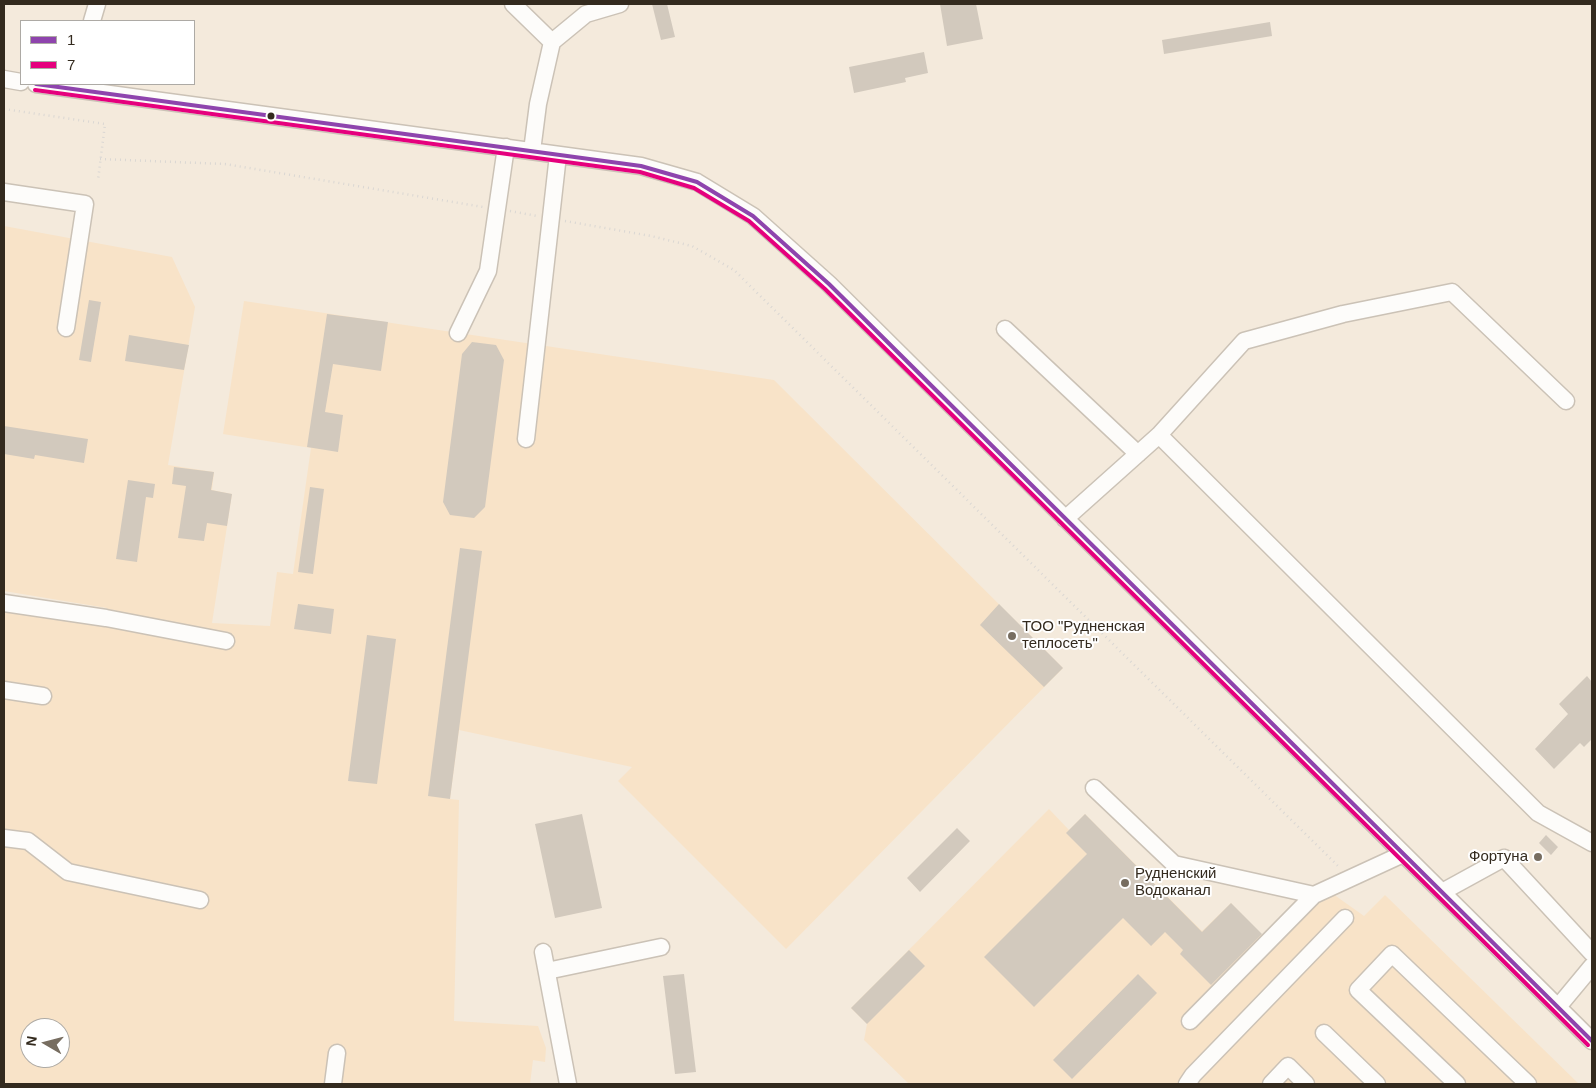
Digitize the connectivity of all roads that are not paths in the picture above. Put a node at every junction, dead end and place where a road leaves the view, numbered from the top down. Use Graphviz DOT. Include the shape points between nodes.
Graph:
graph roads {
  1 [pos="97,4"];
  2 [pos="513,4"];
  3 [pos="620,4"];
  4 [pos="92,20"];
  5 [pos="552,42"];
  6 [pos="4,79"];
  7 [pos="20,82"];
  8 [pos="54,85"];
  9 [pos="71,86"];
  10 [pos="506,147"];
  11 [pos="532,151"];
  12 [pos="558,155"];
  13 [pos="4,192"];
  14 [pos="66,328"];
  15 [pos="1005,329"];
  16 [pos="458,333"];
  17 [pos="1566,401"];
  18 [pos="1160,435"];
  19 [pos="526,439"];
  20 [pos="1138,454"];
  21 [pos="1065,518"];
  22 [pos="4,603"];
  23 [pos="226,641"];
  24 [pos="4,690"];
  25 [pos="43,696"];
  26 [pos="1094,788"];
  27 [pos="4,838"];
  28 [pos="1592,843"];
  29 [pos="1403,854"];
  30 [pos="1442,892"];
  31 [pos="1314,895"];
  32 [pos="200,900"];
  33 [pos="1345,918"];
  34 [pos="661,947"];
  35 [pos="543,952"];
  36 [pos="1592,952"];
  37 [pos="1592,966"];
  38 [pos="546,971"];
  39 [pos="1558,1007"];
  40 [pos="1190,1021"];
  41 [pos="1324,1033"];
  42 [pos="1592,1041"];
  43 [pos="336,1053"];
  44 [pos="333,1084"];
  45 [pos="568,1084"];
  46 [pos="1187,1084"];
  47 [pos="1271,1084"];
  48 [pos="1306,1084"];
  49 [pos="1377,1084"];
  50 [pos="1456,1084"];
  51 [pos="1528,1084"];
  1 -- 4 [label="street"];
  2 -- 5 [label="street"];
  3 -- 5 [label="street" via="586,14"];
  5 -- 11 [label="street" via="538,104"];
  6 -- 7 [label="street"];
  8 -- 9 [label="street"];
  9 -- 10 [label="street"];
  10 -- 11 [label="street"];
  10 -- 16 [label="street" via="488,271"];
  11 -- 12 [label="street"];
  12 -- 19 [label="street"];
  12 -- 21 [label="street" via="641,166 697,182 753,216 829,284"];
  13 -- 14 [label="street" via="85,204"];
  15 -- 20 [label="street"];
  17 -- 18 [label="street" via="1452,292 1343,314 1244,341"];
  18 -- 20 [label="street"];
  18 -- 28 [label="street" via="1538,813"];
  20 -- 21 [label="street"];
  21 -- 29 [label="street"];
  22 -- 23 [label="street"];
  24 -- 25 [label="street"];
  26 -- 31 [label="street" via="1174,864"];
  27 -- 32 [label="street" via="28,841 68,872"];
  29 -- 30 [label="street"];
  29 -- 31 [label="street"];
  30 -- 36 [label="street" via="1504,858"];
  30 -- 39 [label="street"];
  31 -- 40 [label="street"];
  33 -- 46 [label="street"];
  34 -- 38 [label="street"];
  35 -- 38 [label="street"];
  37 -- 39 [label="street"];
  38 -- 45 [label="street"];
  39 -- 42 [label="street"];
  41 -- 49 [label="street"];
  43 -- 44 [label="street"];
  47 -- 48 [label="street" via="1288,1066"];
  50 -- 51 [label="street" via="1358,990 1392,954"];
}
